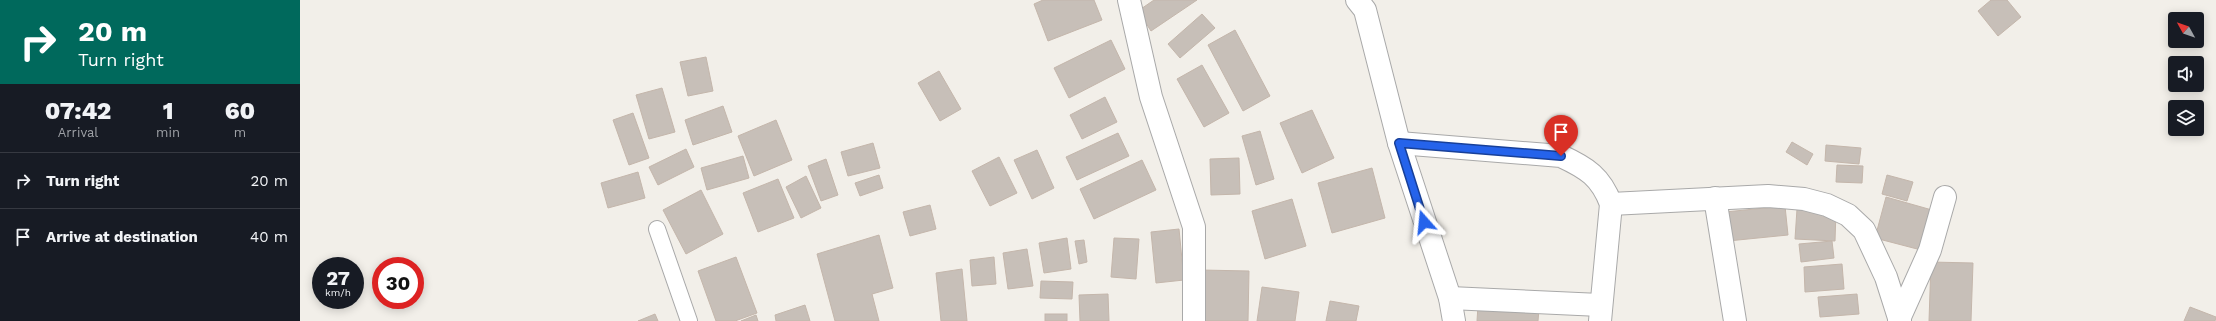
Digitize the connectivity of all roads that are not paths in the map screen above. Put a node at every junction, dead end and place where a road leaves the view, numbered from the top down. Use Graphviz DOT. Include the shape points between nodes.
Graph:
graph roads {
  1 [pos="1129,0"];
  2 [pos="1357,0"];
  3 [pos="1399,143"];
  4 [pos="1945,197"];
  5 [pos="1715,198"];
  6 [pos="1611,204"];
  7 [pos="657,230"];
  8 [pos="1450,298"];
  9 [pos="1600,313"];
  10 [pos="1899,320"];
  11 [pos="689,321"];
  12 [pos="1194,321"];
  13 [pos="1454,321"];
  14 [pos="1735,321"];
  1 -- 12 [label="street" via="1151,97 1194,227"];
  2 -- 3 [label="street" via="1366,10"];
  3 -- 6 [label="street" via="1561,156 1594,175 1605,187"];
  3 -- 8 [label="street"];
  4 -- 10 [label="street" via="1930,250"];
  5 -- 6 [label="street"];
  5 -- 10 [label="street" via="1768,196 1804,199 1848,215 1864,230 1886,277"];
  5 -- 14 [label="street"];
  6 -- 9 [label="street"];
  7 -- 11 [label="lane"];
  8 -- 9 [label="street"];
  8 -- 13 [label="street"];
}
